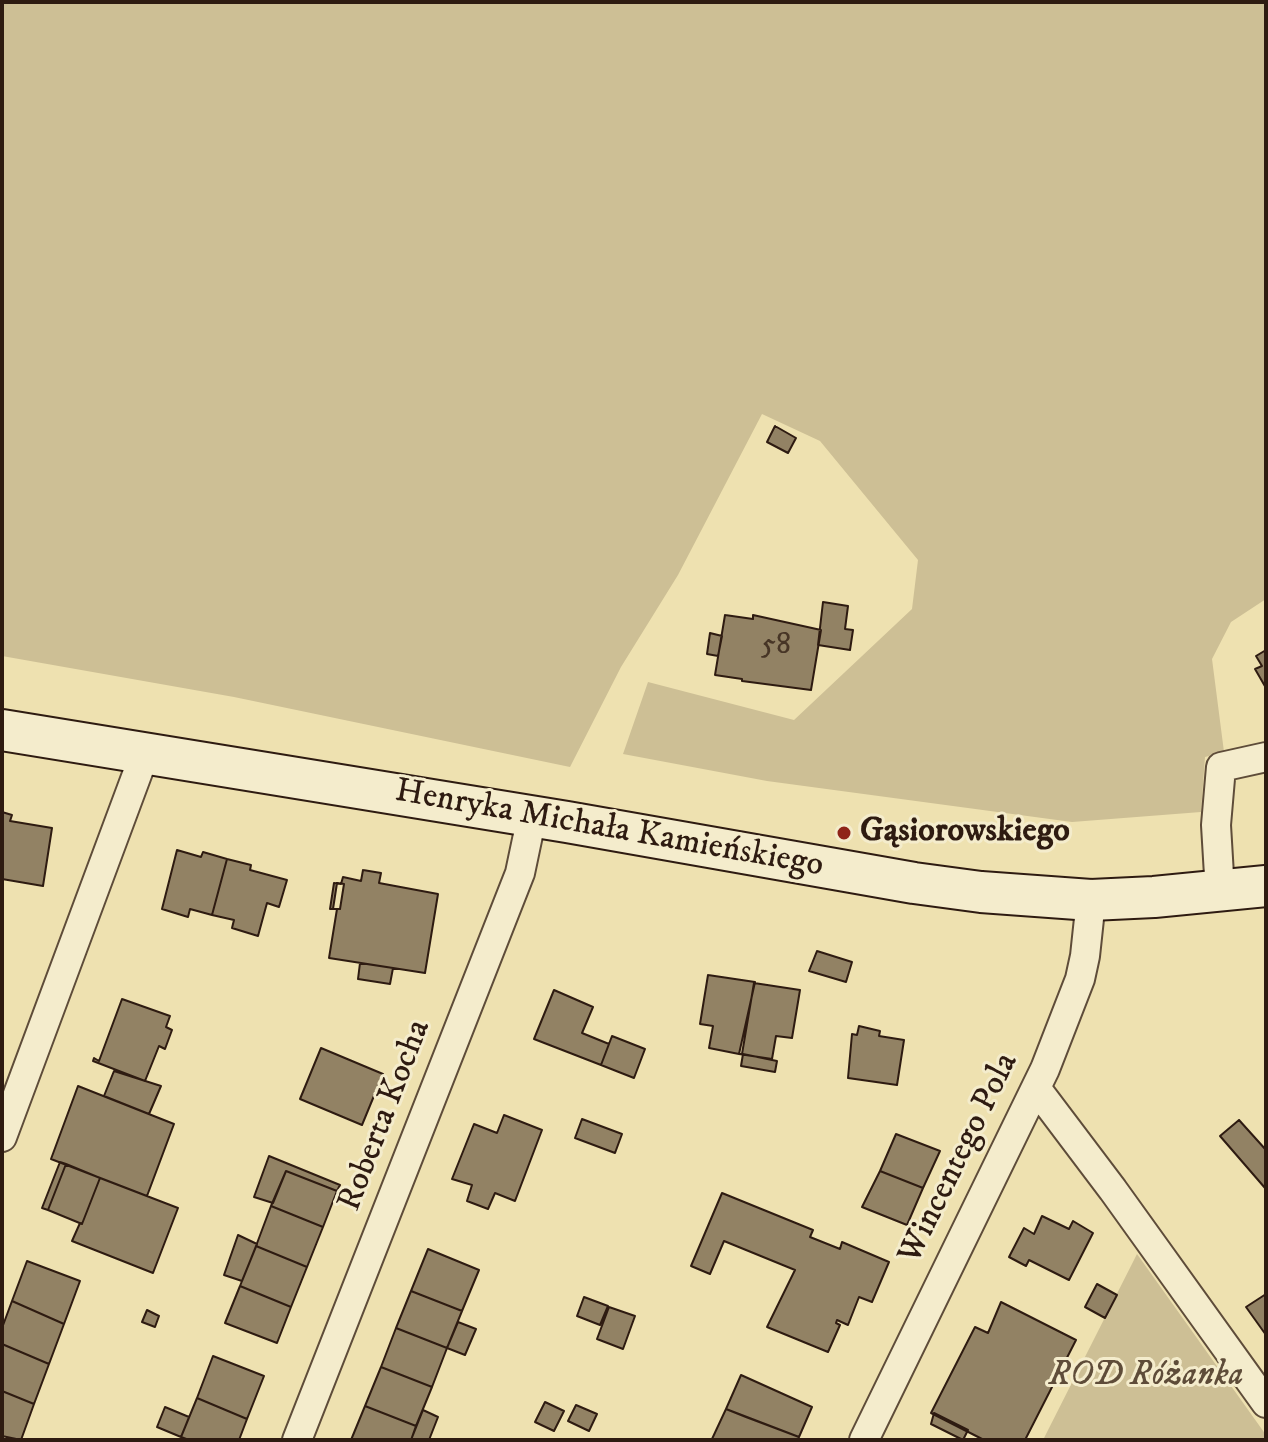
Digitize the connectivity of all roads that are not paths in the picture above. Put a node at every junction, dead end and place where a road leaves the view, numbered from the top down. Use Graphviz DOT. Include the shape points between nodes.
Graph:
graph roads {
  1 [pos="2,730"];
  2 [pos="145,753"];
  3 [pos="1266,757"];
  4 [pos="532,816"];
  5 [pos="1266,886"];
  6 [pos="1220,892"];
  7 [pos="1091,900"];
  8 [pos="1036,1088"];
  9 [pos="2,1137"];
  10 [pos="1266,1403"];
  11 [pos="297,1440"];
  12 [pos="864,1440"];
  1 -- 2 [label="street, Henryka Michała Kamieńskiego"];
  2 -- 4 [label="street, Henryka Michała Kamieńskiego"];
  2 -- 9 [label="street"];
  3 -- 6 [label="street" via="1221,767 1216,825"];
  4 -- 7 [label="street, Henryka Michała Kamieńskiego" via="914,883"];
  4 -- 11 [label="street, Roberta Kocha" via="520,873"];
  5 -- 6 [label="street, Henryka Michała Kamieńskiego"];
  6 -- 7 [label="street, Henryka Michała Kamieńskiego"];
  7 -- 8 [label="street, Wincentego Pola" via="1080,979"];
  8 -- 10 [label="street"];
  8 -- 12 [label="street, Wincentego Pola"];
}
